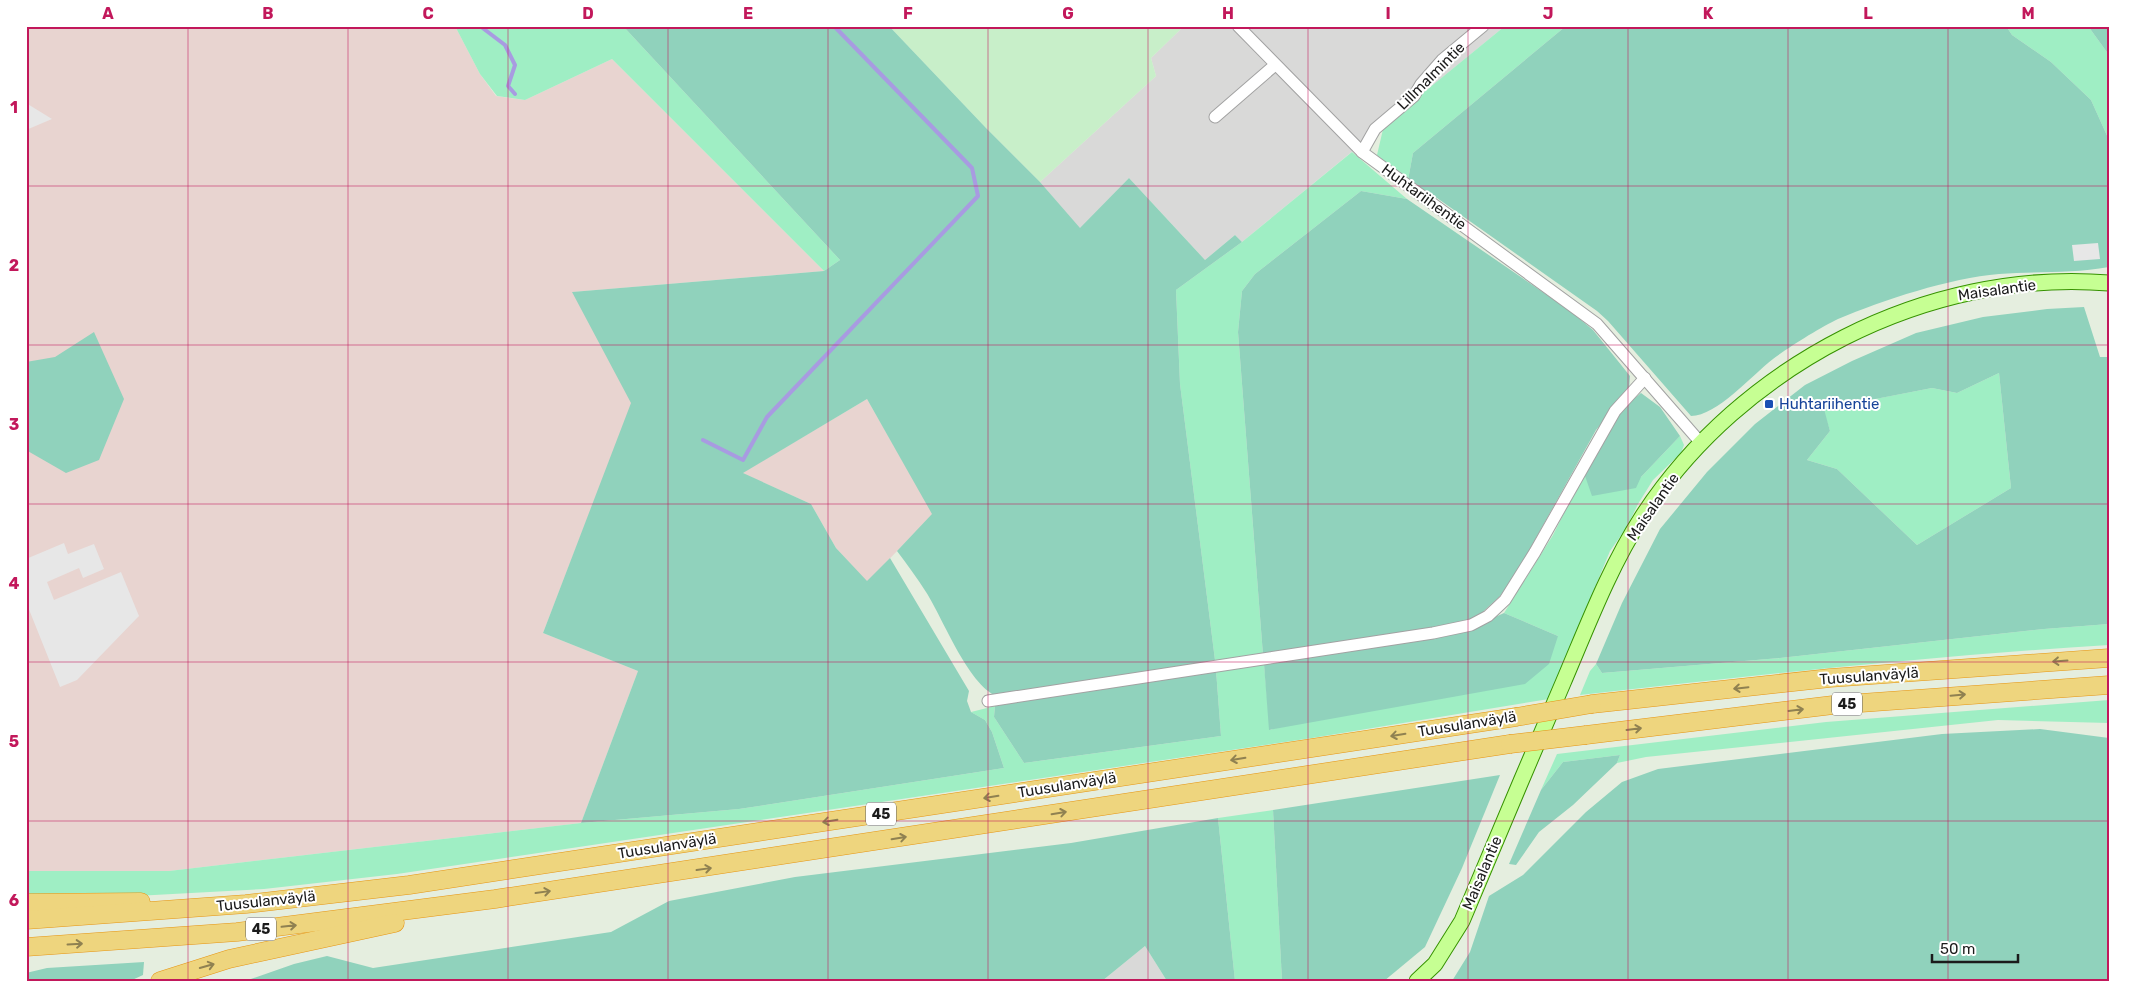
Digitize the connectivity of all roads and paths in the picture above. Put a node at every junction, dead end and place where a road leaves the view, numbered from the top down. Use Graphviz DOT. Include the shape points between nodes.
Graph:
graph roads {
  1 [pos="1238,26"];
  2 [pos="1484,26"];
  3 [pos="1275,65"];
  4 [pos="1215,117"];
  5 [pos="1362,152"];
  6 [pos="2109,283"];
  7 [pos="1645,378"];
  8 [pos="1701,443"];
  9 [pos="2109,658"];
  10 [pos="2109,685"];
  11 [pos="988,701"];
  12 [pos="495,900"];
  13 [pos="26,903"];
  14 [pos="246,904"];
  15 [pos="26,920"];
  16 [pos="26,947"];
  17 [pos="160,981"];
  18 [pos="1417,981"];
  1 -- 3 [label="street, Huhtariihentie"];
  2 -- 5 [label="street, Lillmalmintie" via="1442,60 1414,96 1375,129"];
  3 -- 4 [label="street"];
  3 -- 5 [label="street, Huhtariihentie"];
  5 -- 7 [label="street, Huhtariihentie" via="1577,308 1597,324"];
  6 -- 8 [label="main road, Maisalantie" via="2022,284 1951,296 1878,321 1811,354 1750,398"];
  7 -- 8 [label="street, Huhtariihentie"];
  7 -- 11 [label="street" via="1615,411 1505,600 1488,616 1471,625"];
  8 -- 18 [label="main road, Maisalantie" via="1661,490 1621,554 1462,921 1435,964"];
  9 -- 14 [label="highway, Tuusulanväylä / 45, one-way, bridge" via="1830,678 1592,704 409,885"];
  12 -- 10 [label="highway, Tuusulanväylä / 45, one-way, bridge" via="1510,744 1833,706"];
  16 -- 12 [label="highway, Tuusulanväylä / 45, one-way" via="247,931"];
  17 -- 12 [label="highway, one-way" via="239,957"];
  13 -- 14 [label="highway" via="169,900"];
  14 -- 15 [label="highway, Tuusulanväylä / 45"];
}
